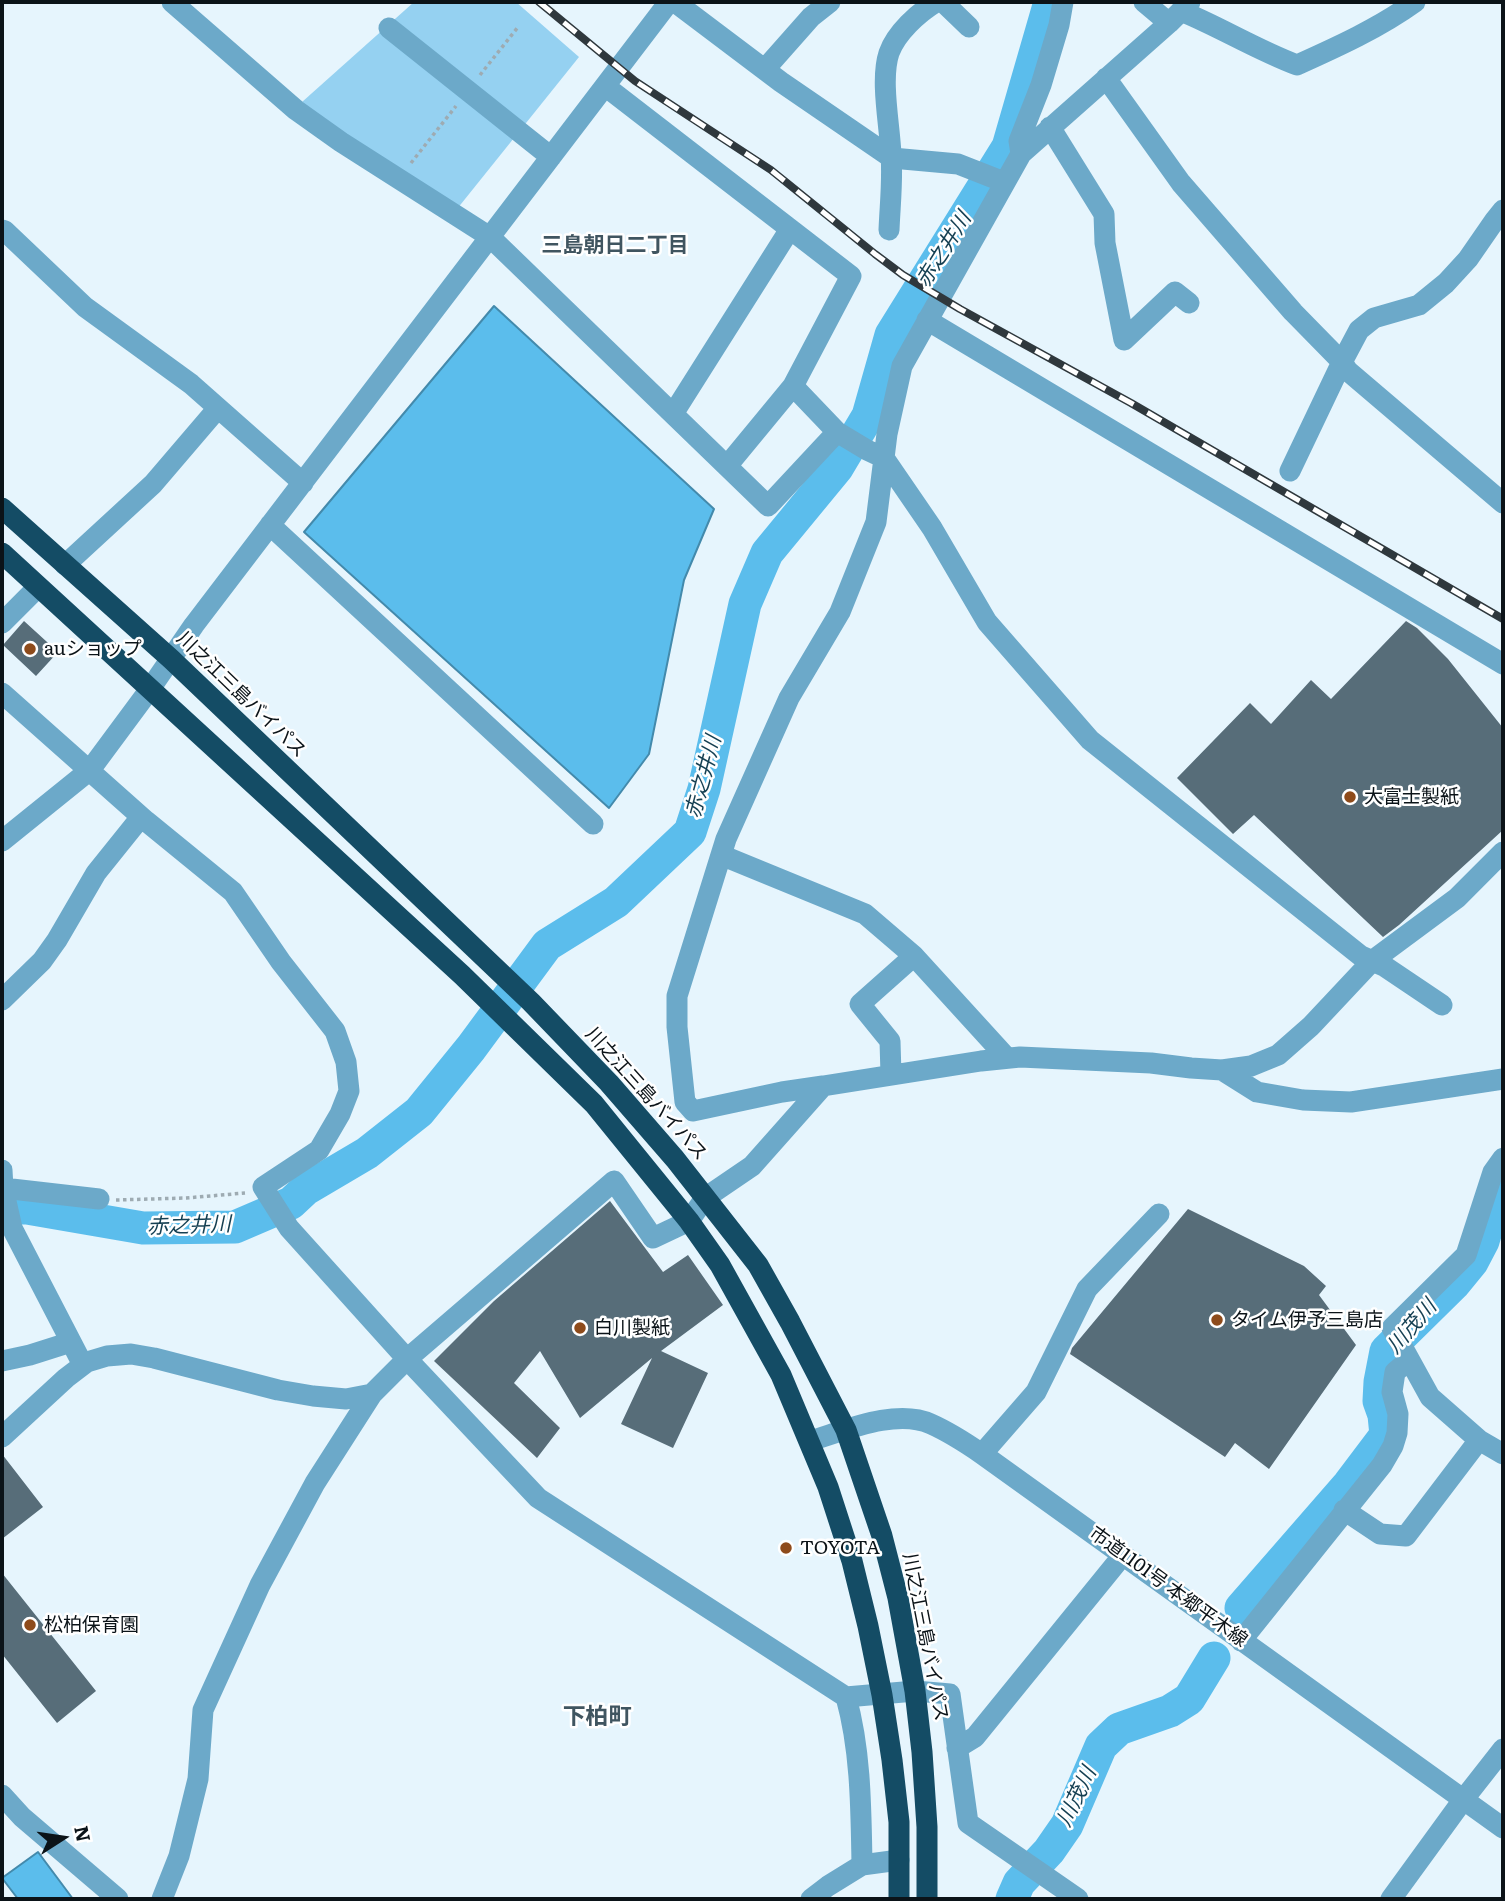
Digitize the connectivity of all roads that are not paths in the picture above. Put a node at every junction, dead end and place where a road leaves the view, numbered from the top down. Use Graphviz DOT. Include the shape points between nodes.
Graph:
graph roads {
  1 [pos="172,2"];
  2 [pos="669,2"];
  3 [pos="675,2"];
  4 [pos="830,2"];
  5 [pos="1062,2"];
  6 [pos="1143,2"];
  7 [pos="1415,2"];
  8 [pos="931,4"];
  9 [pos="1180,12"];
  10 [pos="970,27"];
  11 [pos="388,28"];
  12 [pos="765,69"];
  13 [pos="1106,78"];
  14 [pos="605,86"];
  15 [pos="1050,127"];
  16 [pos="1021,154"];
  17 [pos="551,157"];
  18 [pos="892,158"];
  19 [pos="1000,181"];
  20 [pos="1503,210"];
  21 [pos="790,229"];
  22 [pos="2,230"];
  23 [pos="889,230"];
  24 [pos="490,237"];
  25 [pos="1189,303"];
  26 [pos="927,320"];
  27 [pos="1342,362"];
  28 [pos="793,386"];
  29 [pos="218,408"];
  30 [pos="673,414"];
  31 [pos="841,435"];
  32 [pos="876,454"];
  33 [pos="727,466"];
  34 [pos="1290,471"];
  35 [pos="303,482"];
  36 [pos="1503,503"];
  37 [pos="2,508"];
  38 [pos="270,525"];
  39 [pos="2,554"];
  40 [pos="65,565"];
  41 [pos="38,587"];
  42 [pos="2,623"];
  43 [pos="171,659"];
  44 [pos="1503,664"];
  45 [pos="150,689"];
  46 [pos="2,693"];
  47 [pos="90,770"];
  48 [pos="141,817"];
  49 [pos="593,824"];
  50 [pos="2,841"];
  51 [pos="1503,852"];
  52 [pos="721,855"];
  53 [pos="914,956"];
  54 [pos="1372,961"];
  55 [pos="2,1000"];
  56 [pos="1442,1005"];
  57 [pos="1007,1058"];
  58 [pos="1222,1070"];
  59 [pos="891,1075"];
  60 [pos="1503,1079"];
  61 [pos="823,1086"];
  62 [pos="1503,1158"];
  63 [pos="2,1170"];
  64 [pos="3,1188"];
  65 [pos="705,1198"];
  66 [pos="99,1199"];
  67 [pos="1159,1214"];
  68 [pos="689,1222"];
  69 [pos="71,1342"];
  70 [pos="1402,1348"];
  71 [pos="407,1359"];
  72 [pos="2,1361"];
  73 [pos="83,1366"];
  74 [pos="372,1394"];
  75 [pos="846,1430"];
  76 [pos="2,1437"];
  77 [pos="1479,1440"];
  78 [pos="810,1441"];
  79 [pos="982,1454"];
  80 [pos="1503,1454"];
  81 [pos="1344,1510"];
  82 [pos="1123,1555"];
  83 [pos="1241,1641"];
  84 [pos="915,1691"];
  85 [pos="882,1695"];
  86 [pos="846,1697"];
  87 [pos="957,1748"];
  88 [pos="1503,1749"];
  89 [pos="2,1795"];
  90 [pos="1463,1800"];
  91 [pos="1503,1828"];
  92 [pos="900,1860"];
  93 [pos="862,1866"];
  94 [pos="118,1899"];
  95 [pos="162,1899"];
  96 [pos="811,1899"];
  97 [pos="899,1899"];
  98 [pos="927,1899"];
  99 [pos="1078,1899"];
  100 [pos="1391,1899"];
  1 -- 24 [label="street" via="296,110"];
  2 -- 14 [label="street"];
  3 -- 12 [label="street"];
  4 -- 12 [label="street"];
  5 -- 16 [label="street" via="1041,85 1018,141"];
  6 -- 9 [label="street"];
  7 -- 9 [label="street" via="1297,65"];
  8 -- 10 [label="street"];
  8 -- 18 [label="street" via="900,35 890,53 885,85"];
  9 -- 13 [label="street"];
  11 -- 17 [label="street"];
  12 -- 18 [label="street"];
  13 -- 15 [label="street"];
  13 -- 27 [label="street" via="1181,183"];
  14 -- 17 [label="street"];
  14 -- 21 [label="street"];
  15 -- 16 [label="street"];
  15 -- 25 [label="street" via="1104,214 1105,243 1124,340 1175,292"];
  16 -- 19 [label="street"];
  17 -- 24 [label="street"];
  18 -- 19 [label="street" via="958,164"];
  18 -- 23 [label="street"];
  19 -- 26 [label="street"];
  20 -- 27 [label="street" via="1446,283 1419,305 1374,318 1359,330"];
  21 -- 28 [label="street" via="851,276"];
  21 -- 30 [label="street"];
  22 -- 29 [label="street" via="85,307"];
  24 -- 30 [label="street"];
  24 -- 35 [label="street"];
  26 -- 32 [label="street" via="902,366 887,434"];
  26 -- 44 [label="street"];
  27 -- 34 [label="street"];
  27 -- 36 [label="street"];
  28 -- 31 [label="street"];
  28 -- 33 [label="street"];
  29 -- 35 [label="street"];
  29 -- 40 [label="street" via="153,484"];
  30 -- 33 [label="street"];
  31 -- 32 [label="street"];
  31 -- 33 [label="street" via="768,506"];
  32 -- 52 [label="street" via="876,522 840,612 789,698"];
  32 -- 54 [label="street" via="932,528 987,622 1090,740"];
  35 -- 38 [label="street"];
  37 -- 40 [label="highway, 川之江三島バイパス"];
  38 -- 43 [label="street"];
  38 -- 49 [label="street"];
  39 -- 41 [label="highway"];
  40 -- 43 [label="highway, 川之江三島バイパス"];
  41 -- 42 [label="street"];
  41 -- 45 [label="highway"];
  43 -- 45 [label="street"];
  43 -- 65 [label="highway, 川之江三島バイパス" via="531,1002 609,1083"];
  45 -- 47 [label="street"];
  45 -- 68 [label="highway" via="462,975 594,1104"];
  46 -- 47 [label="street"];
  47 -- 48 [label="street"];
  47 -- 50 [label="street"];
  48 -- 55 [label="street" via="96,873 57,940"];
  48 -- 71 [label="street" via="233,892 335,1031 346,1062 349,1091 340,1114 319,1150 266,1191 289,1228"];
  51 -- 54 [label="street" via="1457,898"];
  52 -- 53 [label="street" via="865,914"];
  52 -- 61 [label="street" via="677,996 685,1102 693,1111"];
  53 -- 57 [label="street"];
  53 -- 59 [label="street" via="860,1004 890,1041"];
  54 -- 56 [label="street"];
  54 -- 58 [label="street" via="1278,1055 1251,1066"];
  57 -- 58 [label="street"];
  57 -- 59 [label="street"];
  58 -- 60 [label="street" via="1257,1092 1351,1102"];
  59 -- 61 [label="street"];
  61 -- 65 [label="street" via="752,1166"];
  62 -- 70 [label="street" via="1493,1172 1466,1255 1392,1328"];
  63 -- 64 [label="street"];
  64 -- 66 [label="street"];
  64 -- 69 [label="street" via="12,1228"];
  65 -- 68 [label="street"];
  65 -- 75 [label="highway, 川之江三島バイパス" via="758,1265"];
  67 -- 79 [label="street" via="1087,1289 1035,1392"];
  68 -- 71 [label="street" via="653,1238 614,1181"];
  68 -- 78 [label="highway" via="756,1328"];
  69 -- 72 [label="street"];
  69 -- 73 [label="street"];
  70 -- 77 [label="street" via="1430,1397"];
  70 -- 81 [label="street" via="1392,1392 1398,1414 1393,1446"];
  71 -- 74 [label="street"];
  71 -- 86 [label="street" via="538,1498"];
  73 -- 74 [label="street" via="107,1356 131,1354 313,1396 346,1399"];
  73 -- 76 [label="street"];
  74 -- 95 [label="street" via="315,1483 260,1585 203,1710 198,1779 179,1856"];
  75 -- 78 [label="street, 市道1101号 本郷平木線"];
  75 -- 79 [label="street, 市道1101号 本郷平木線" via="883,1420 929,1422"];
  75 -- 84 [label="highway, 川之江三島バイパス" via="882,1536"];
  77 -- 80 [label="street"];
  77 -- 81 [label="street" via="1406,1536 1380,1534"];
  78 -- 85 [label="highway" via="852,1561"];
  79 -- 82 [label="street, 市道1101号 本郷平木線"];
  81 -- 83 [label="street"];
  82 -- 83 [label="street, 市道1101号 本郷平木線"];
  82 -- 87 [label="street" via="975,1737"];
  83 -- 90 [label="street, 市道1101号 本郷平木線"];
  84 -- 85 [label="street"];
  84 -- 87 [label="street" via="950,1693"];
  84 -- 98 [label="highway, 川之江三島バイパス" via="927,1828"];
  85 -- 86 [label="street"];
  85 -- 92 [label="highway"];
  86 -- 93 [label="street" via="862,1808"];
  87 -- 99 [label="street" via="968,1823"];
  88 -- 90 [label="street"];
  89 -- 94 [label="street"];
  90 -- 91 [label="street, 市道1101号 本郷平木線"];
  90 -- 100 [label="street"];
  92 -- 93 [label="street"];
  92 -- 97 [label="highway"];
  93 -- 96 [label="street"];
}
